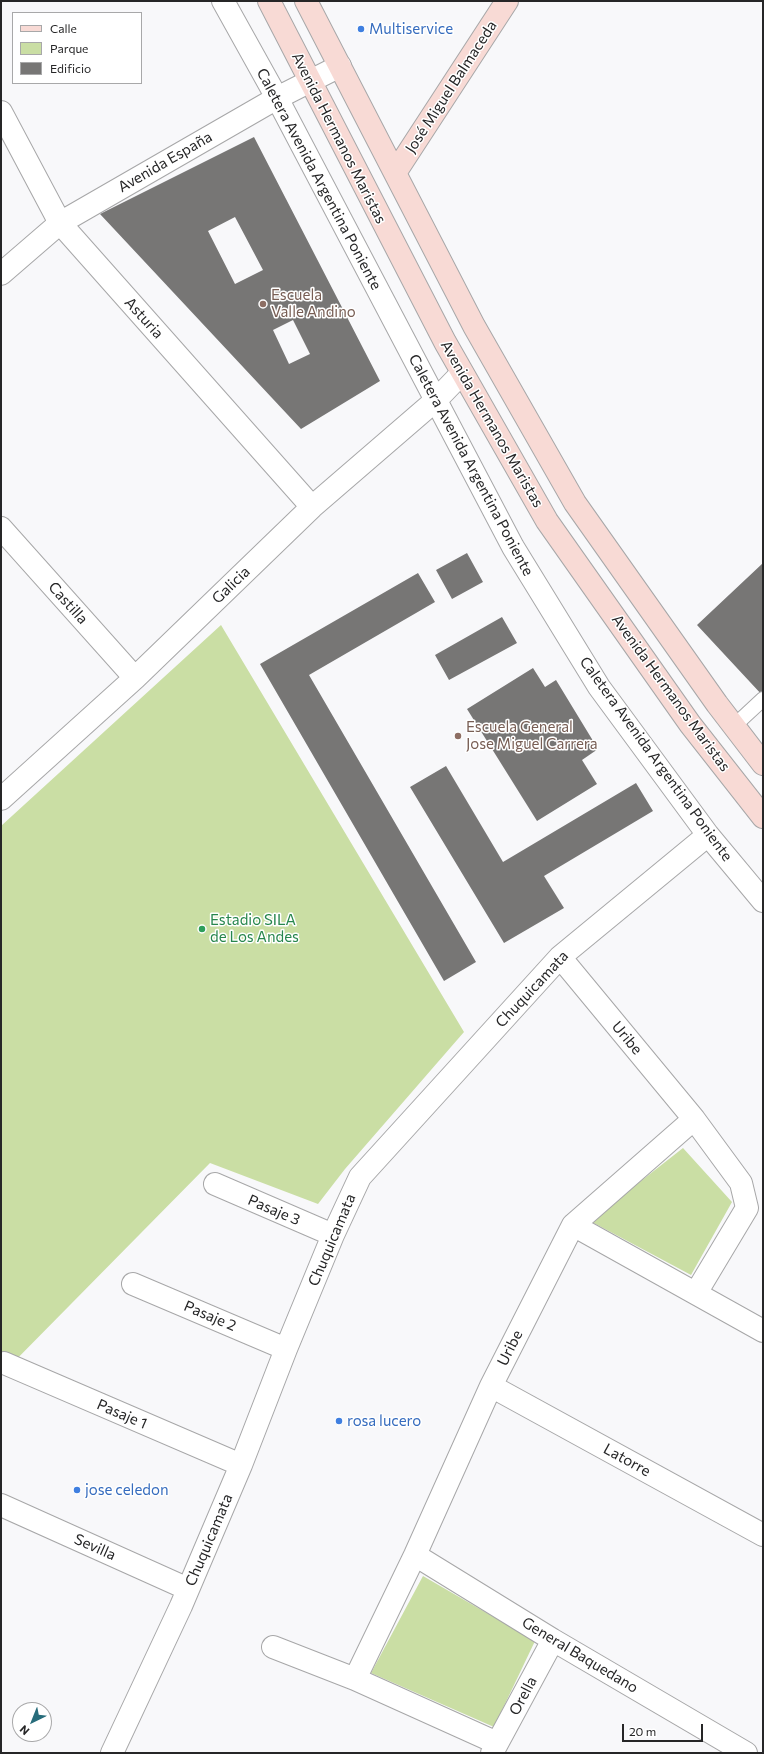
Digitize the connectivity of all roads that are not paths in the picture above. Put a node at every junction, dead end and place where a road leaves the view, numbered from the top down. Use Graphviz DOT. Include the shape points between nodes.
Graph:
graph roads {
  1 [pos="223,1"];
  2 [pos="269,1"];
  3 [pos="306,1"];
  4 [pos="507,1"];
  5 [pos="340,66"];
  6 [pos="310,81"];
  7 [pos="277,98"];
  8 [pos="1,112"];
  9 [pos="394,172"];
  10 [pos="60,223"];
  11 [pos="1,274"];
  12 [pos="462,373"];
  13 [pos="436,400"];
  14 [pos="312,507"];
  15 [pos="1,528"];
  16 [pos="135,678"];
  17 [pos="763,698"];
  18 [pos="734,726"];
  19 [pos="763,764"];
  20 [pos="1,799"];
  21 [pos="763,817"];
  22 [pos="708,835"];
  23 [pos="763,901"];
  24 [pos="560,957"];
  25 [pos="694,1119"];
  26 [pos="215,1184"];
  27 [pos="573,1225"];
  28 [pos="333,1235"];
  29 [pos="133,1284"];
  30 [pos="696,1293"];
  31 [pos="763,1331"];
  32 [pos="286,1349"];
  33 [pos="4,1363"];
  34 [pos="491,1386"];
  35 [pos="241,1465"];
  36 [pos="1,1505"];
  37 [pos="763,1535"];
  38 [pos="415,1555"];
  39 [pos="188,1589"];
  40 [pos="553,1640"];
  41 [pos="274,1647"];
  42 [pos="355,1679"];
  43 [pos="495,1748"];
  44 [pos="112,1753"];
  45 [pos="746,1753"];
  1 -- 7 [label="street, Caletera Avenida Argentina Poniente"];
  2 -- 6 [label="main road, Avenida Hermanos Maristas"];
  3 -- 5 [label="main road, Avenida Hermanos Maristas"];
  4 -- 9 [label="main road, José Miguel Balmaceda"];
  5 -- 6 [label="street, Avenida España"];
  5 -- 9 [label="main road, Avenida Hermanos Maristas"];
  6 -- 7 [label="street, Avenida España"];
  6 -- 12 [label="main road, Avenida Hermanos Maristas"];
  7 -- 10 [label="street, Avenida España"];
  7 -- 13 [label="street, Caletera Avenida Argentina Poniente"];
  8 -- 10 [label="street, Asturia"];
  9 -- 18 [label="main road, Avenida Hermanos Maristas" via="474,326 575,503"];
  10 -- 11 [label="street, Avenida España"];
  10 -- 14 [label="street, Asturia"];
  12 -- 13 [label="street, Galicia"];
  12 -- 21 [label="main road, Avenida Hermanos Maristas" via="547,521 690,724"];
  13 -- 14 [label="street, Galicia"];
  13 -- 22 [label="street, Caletera Avenida Argentina Poniente" via="513,547 599,686"];
  14 -- 16 [label="street, Galicia"];
  15 -- 16 [label="street, Castilla"];
  16 -- 20 [label="street, Galicia"];
  17 -- 18 [label="lane"];
  18 -- 19 [label="main road, Avenida Hermanos Maristas"];
  22 -- 23 [label="street, Caletera Avenida Argentina Poniente"];
  22 -- 24 [label="street, Chuquicamata"];
  24 -- 25 [label="street, Uribe"];
  24 -- 28 [label="street, Chuquicamata" via="360,1177"];
  25 -- 27 [label="street, Uribe"];
  25 -- 30 [label="street, Uribe" via="741,1183 747,1208"];
  26 -- 28 [label="street, Pasaje 3"];
  27 -- 30 [label="street"];
  27 -- 34 [label="street, Uribe"];
  28 -- 32 [label="street, Chuquicamata"];
  29 -- 32 [label="street, Pasaje 2"];
  30 -- 31 [label="street"];
  32 -- 35 [label="street, Chuquicamata"];
  33 -- 35 [label="street, Pasaje 1"];
  34 -- 37 [label="street, Latorre"];
  34 -- 38 [label="street"];
  35 -- 39 [label="street, Chuquicamata"];
  36 -- 39 [label="street, Sevilla"];
  38 -- 40 [label="street, General Baquedano"];
  38 -- 42 [label="street"];
  39 -- 44 [label="street, Chuquicamata"];
  40 -- 43 [label="street, Orella"];
  40 -- 45 [label="street, General Baquedano"];
  41 -- 42 [label="street"];
  42 -- 43 [label="street"];
}
